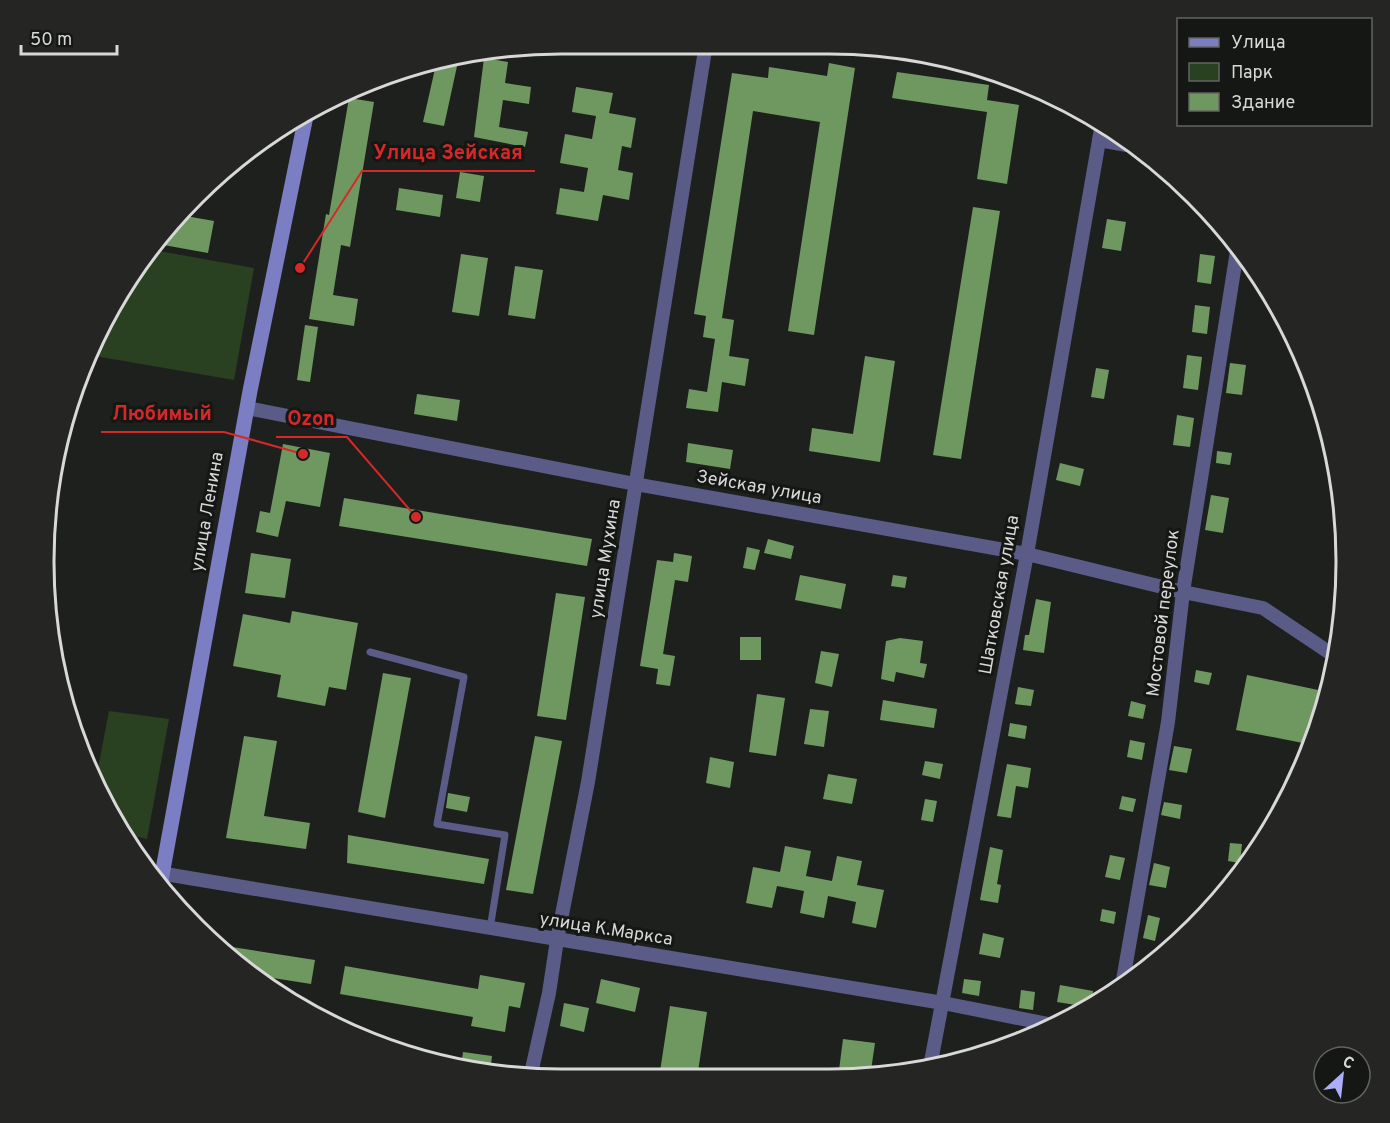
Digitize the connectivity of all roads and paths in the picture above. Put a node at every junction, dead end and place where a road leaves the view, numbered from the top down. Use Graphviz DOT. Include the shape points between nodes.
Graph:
graph roads {
  1 [pos="704,54"];
  2 [pos="305,124"];
  3 [pos="1100,135"];
  4 [pos="1236,260"];
  5 [pos="247,408"];
  6 [pos="635,484"];
  7 [pos="1027,554"];
  8 [pos="1183,592"];
  9 [pos="1328,651"];
  10 [pos="370,652"];
  11 [pos="158,868"];
  12 [pos="166,879"];
  13 [pos="490,929"];
  14 [pos="557,940"];
  15 [pos="1124,973"];
  16 [pos="943,1004"];
  17 [pos="1040,1023"];
  18 [pos="932,1058"];
  19 [pos="532,1068"];
  1 -- 6 [label="street, улица Мухина"];
  2 -- 5 [label="main road, улица Ленина"];
  3 -- 7 [label="street, Шатковская улица"];
  4 -- 8 [label="street, Мостовой переулок"];
  5 -- 6 [label="street, Зейская улица"];
  5 -- 11 [label="main road, улица Ленина"];
  6 -- 7 [label="street, Зейская улица"];
  6 -- 14 [label="street, улица Мухина" via="588,782"];
  7 -- 8 [label="street, Зейская улица"];
  7 -- 16 [label="street, Шатковская улица"];
  8 -- 9 [label="street, Зейская улица" via="1263,608"];
  8 -- 15 [label="street, Мостовой переулок" via="1168,722"];
  10 -- 13 [label="lane" via="464,677 437,824 505,835"];
  12 -- 13 [label="street, улица К.Маркса"];
  13 -- 14 [label="street, улица К.Маркса"];
  14 -- 16 [label="street, улица К.Маркса"];
  14 -- 19 [label="street, улица Мухина"];
  16 -- 17 [label="street, улица К.Маркса"];
  16 -- 18 [label="street, Шатковская улица"];
}
